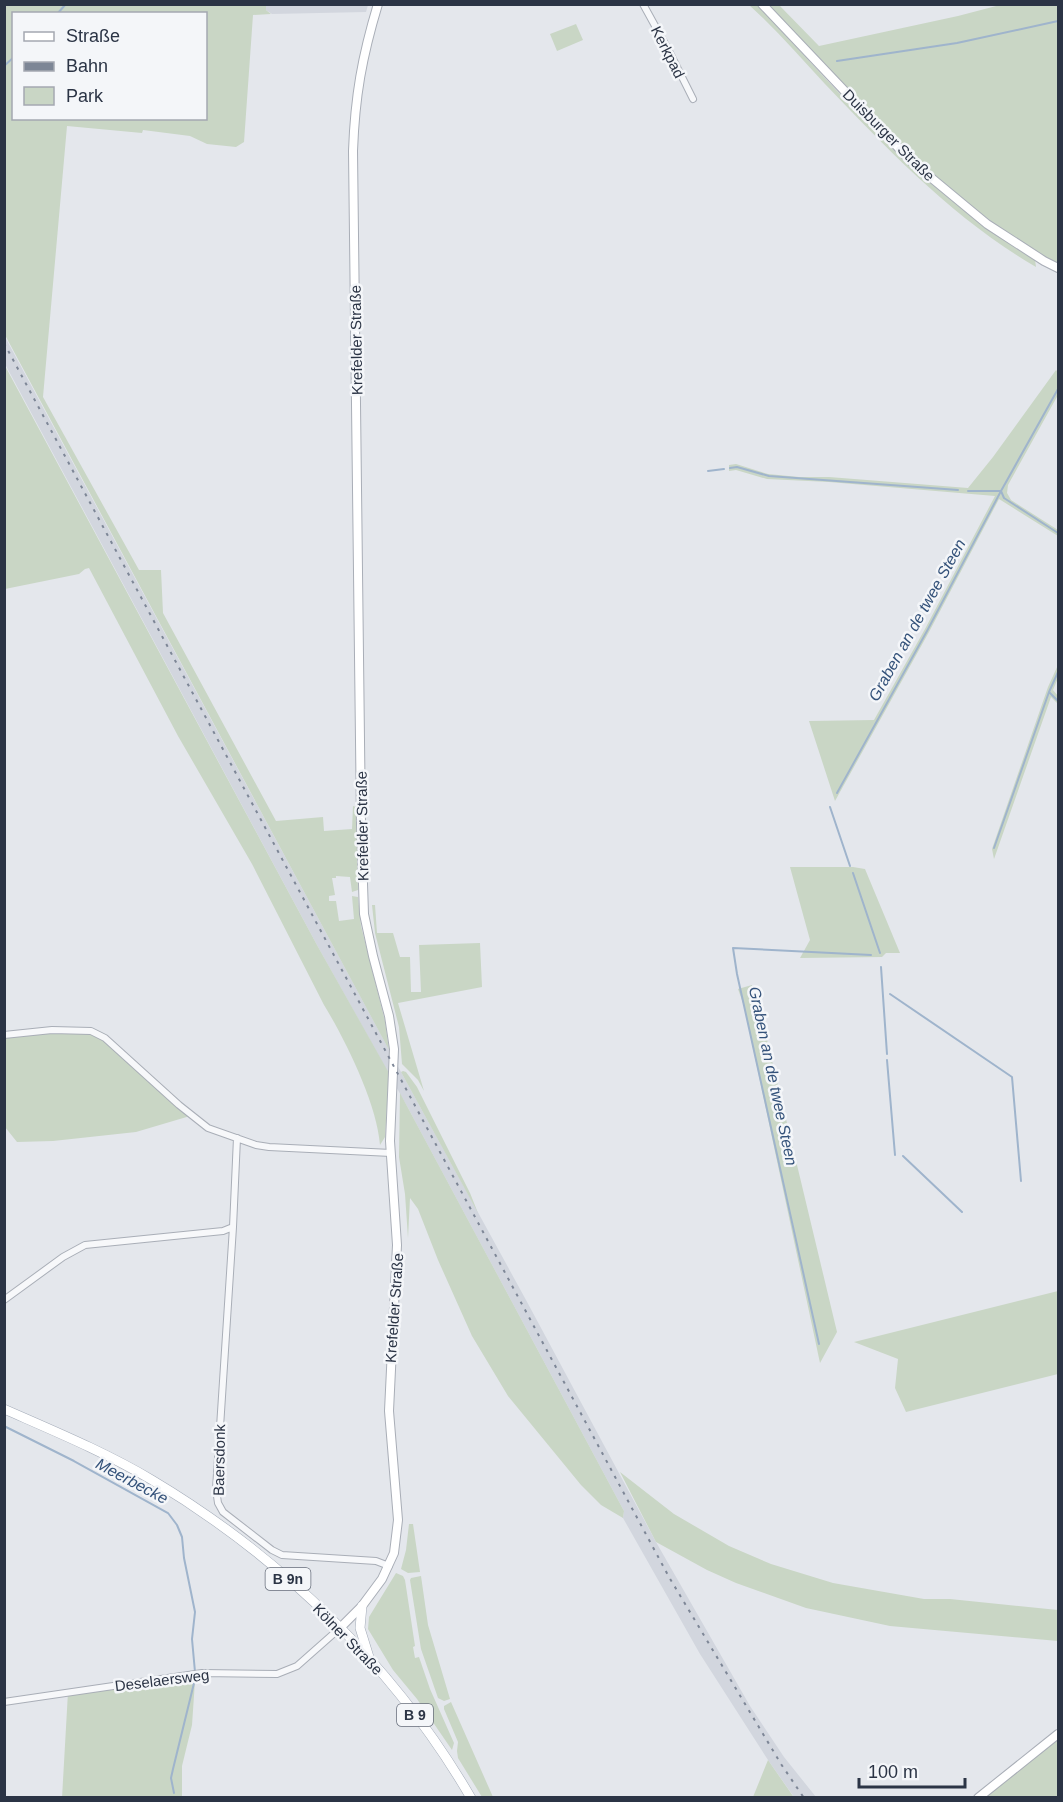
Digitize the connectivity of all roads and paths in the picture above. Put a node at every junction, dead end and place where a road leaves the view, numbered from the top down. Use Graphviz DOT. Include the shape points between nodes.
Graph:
graph roads {
  1 [pos="378,4"];
  2 [pos="644,4"];
  3 [pos="762,4"];
  4 [pos="693,99"];
  5 [pos="1059,268"];
  6 [pos="4,1035"];
  7 [pos="237,1138"];
  8 [pos="391,1153"];
  9 [pos="233,1227"];
  10 [pos="4,1300"];
  11 [pos="4,1409"];
  12 [pos="389,1566"];
  13 [pos="362,1606"];
  14 [pos="340,1628"];
  15 [pos="371,1662"];
  16 [pos="4,1702"];
  17 [pos="1059,1734"];
  18 [pos="471,1797"];
  19 [pos="978,1797"];
  1 -- 8 [label="main road, Krefelder Straße" via="358,84 353,163 363,896 368,937 393,1038"];
  2 -- 4 [label="street, Kerkpad"];
  3 -- 5 [label="main road, Duisburger Straße" via="910,161 987,224"];
  6 -- 7 [label="street" via="91,1031 105,1038 208,1128"];
  7 -- 8 [label="street" via="269,1147"];
  7 -- 9 [label="street, Baersdonk"];
  8 -- 12 [label="main road, Krefelder Straße" via="398,1245 388,1411 398,1520"];
  9 -- 10 [label="street" via="223,1232 85,1245"];
  9 -- 12 [label="street, Baersdonk" via="218,1503 223,1512 282,1555 376,1561"];
  11 -- 14 [label="main road, Kölner Straße / B 9n" via="113,1459 194,1506 276,1569"];
  12 -- 13 [label="main road, Krefelder Straße"];
  13 -- 14 [label="main road, Krefelder Straße"];
  13 -- 15 [label="main road" via="360,1628"];
  14 -- 15 [label="main road, Kölner Straße / B 9"];
  14 -- 16 [label="street, Deselaersweg" via="297,1666 277,1674 202,1673"];
  15 -- 18 [label="main road, Kölner Straße / B 9" via="429,1731"];
  17 -- 19 [label="main road"];
}
